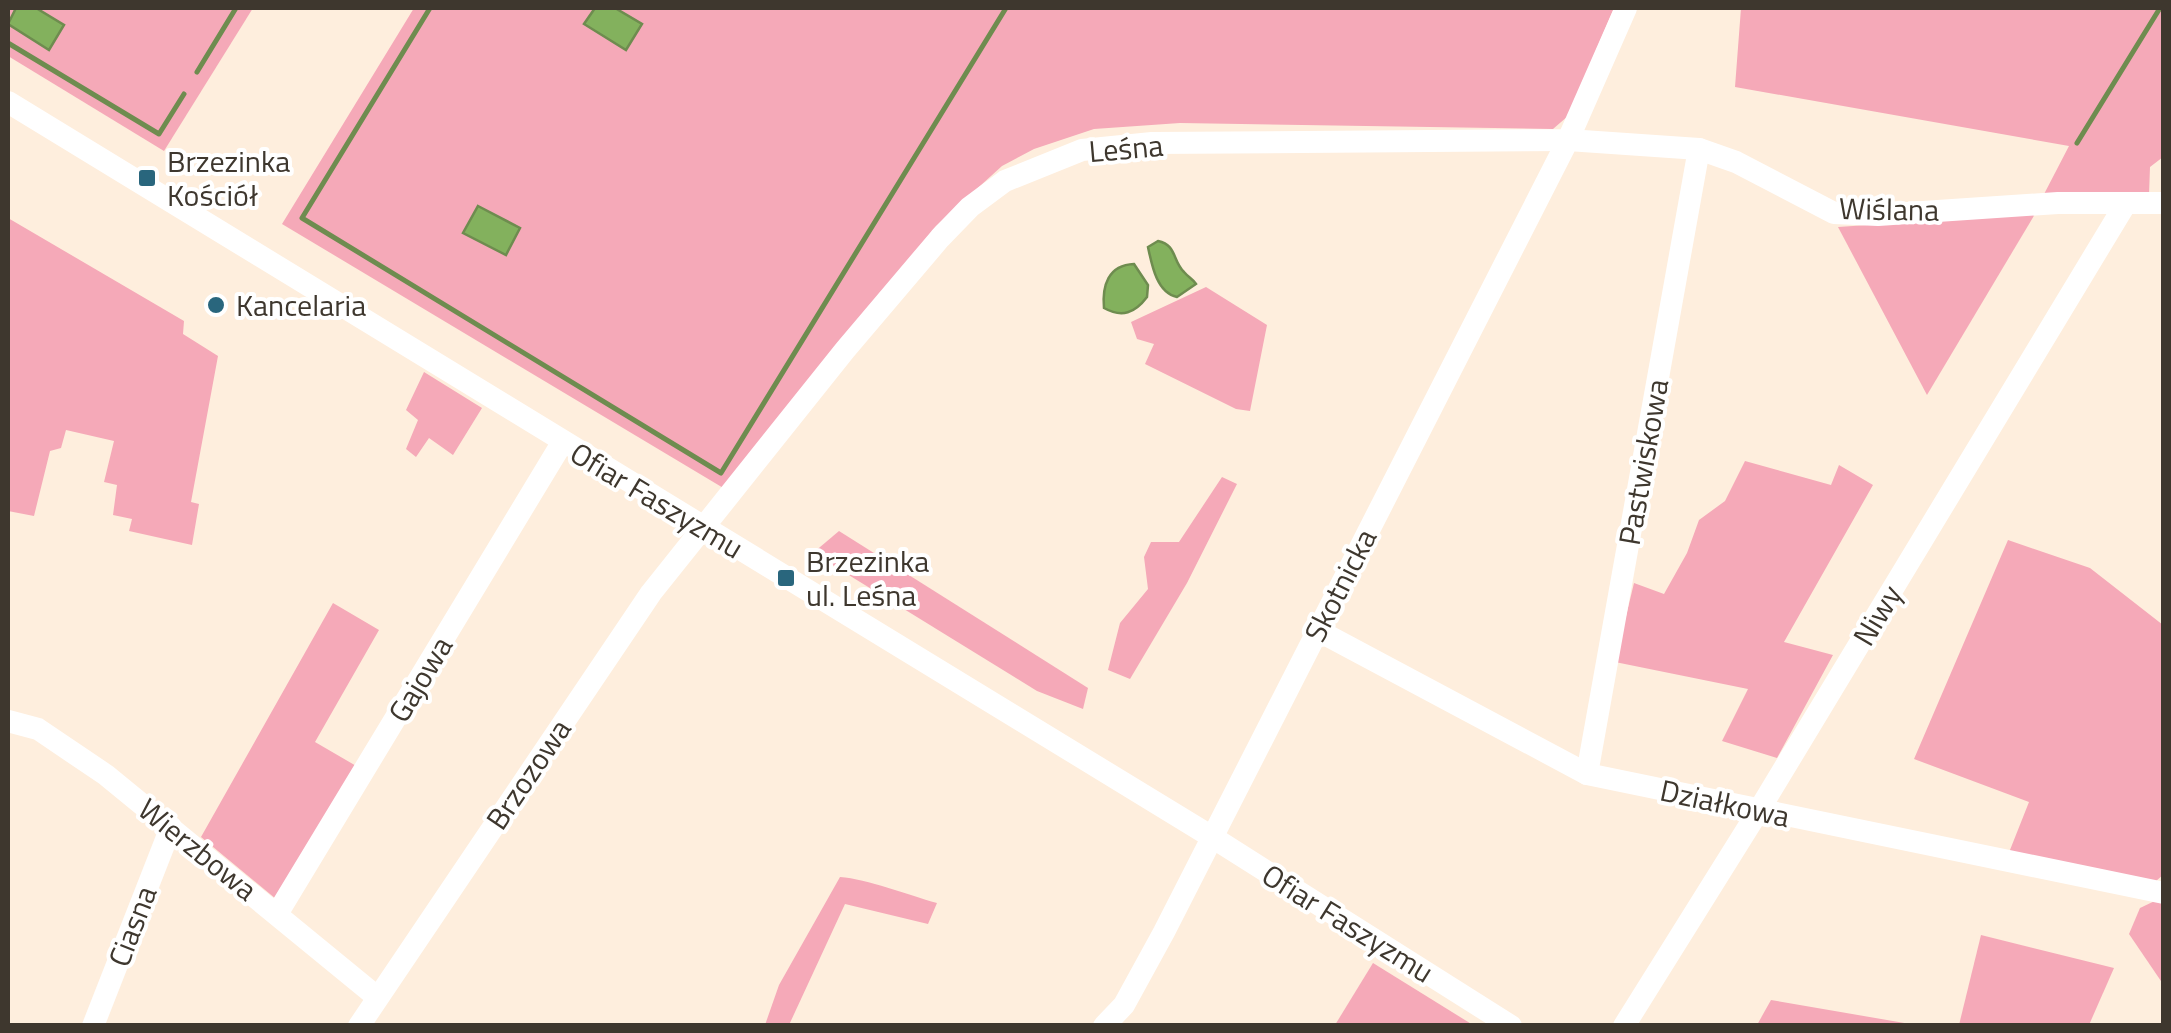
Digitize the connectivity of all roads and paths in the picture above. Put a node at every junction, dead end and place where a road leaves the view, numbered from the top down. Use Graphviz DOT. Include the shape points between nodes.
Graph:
graph roads {
  1 [pos="1626,8"];
  2 [pos="8,102"];
  3 [pos="1568,140"];
  4 [pos="1699,149"];
  5 [pos="2126,203"];
  6 [pos="2164,203"];
  7 [pos="562,443"];
  8 [pos="704,528"];
  9 [pos="1316,630"];
  10 [pos="8,722"];
  11 [pos="1587,774"];
  12 [pos="1760,810"];
  13 [pos="170,827"];
  14 [pos="1212,838"];
  15 [pos="2164,893"];
  16 [pos="277,914"];
  17 [pos="377,996"];
  18 [pos="93,1026"];
  19 [pos="359,1026"];
  20 [pos="1104,1026"];
  21 [pos="1510,1026"];
  22 [pos="1624,1026"];
  1 -- 3 [label="street"];
  2 -- 7 [label="street, Ofiar Faszyzmu"];
  3 -- 4 [label="street, Wiślana"];
  3 -- 8 [label="street, Leśna" via="1152,143 1082,150 1031,168 954,222"];
  3 -- 9 [label="street, Skotnicka"];
  4 -- 5 [label="street, Wiślana" via="1834,212 1878,216"];
  4 -- 11 [label="street, Pastwiskowa"];
  5 -- 6 [label="street, Wiślana"];
  5 -- 12 [label="street, Niwy"];
  7 -- 8 [label="street, Ofiar Faszyzmu"];
  7 -- 16 [label="street, Gajowa"];
  8 -- 14 [label="street, Ofiar Faszyzmu"];
  8 -- 17 [label="street, Brzozowa" via="650,593"];
  9 -- 11 [label="street, Działkowa"];
  9 -- 14 [label="street, Skotnicka"];
  10 -- 13 [label="street, Wierzbowa" via="38,728"];
  11 -- 12 [label="street, Działkowa"];
  12 -- 15 [label="street, Działkowa"];
  12 -- 22 [label="street, Niwy"];
  13 -- 16 [label="street, Wierzbowa"];
  13 -- 18 [label="street, Ciasna"];
  14 -- 20 [label="street, Skotnicka" via="1124,1005"];
  14 -- 21 [label="street, Ofiar Faszyzmu"];
  16 -- 17 [label="street, Wierzbowa"];
  17 -- 19 [label="street, Brzozowa"];
}
